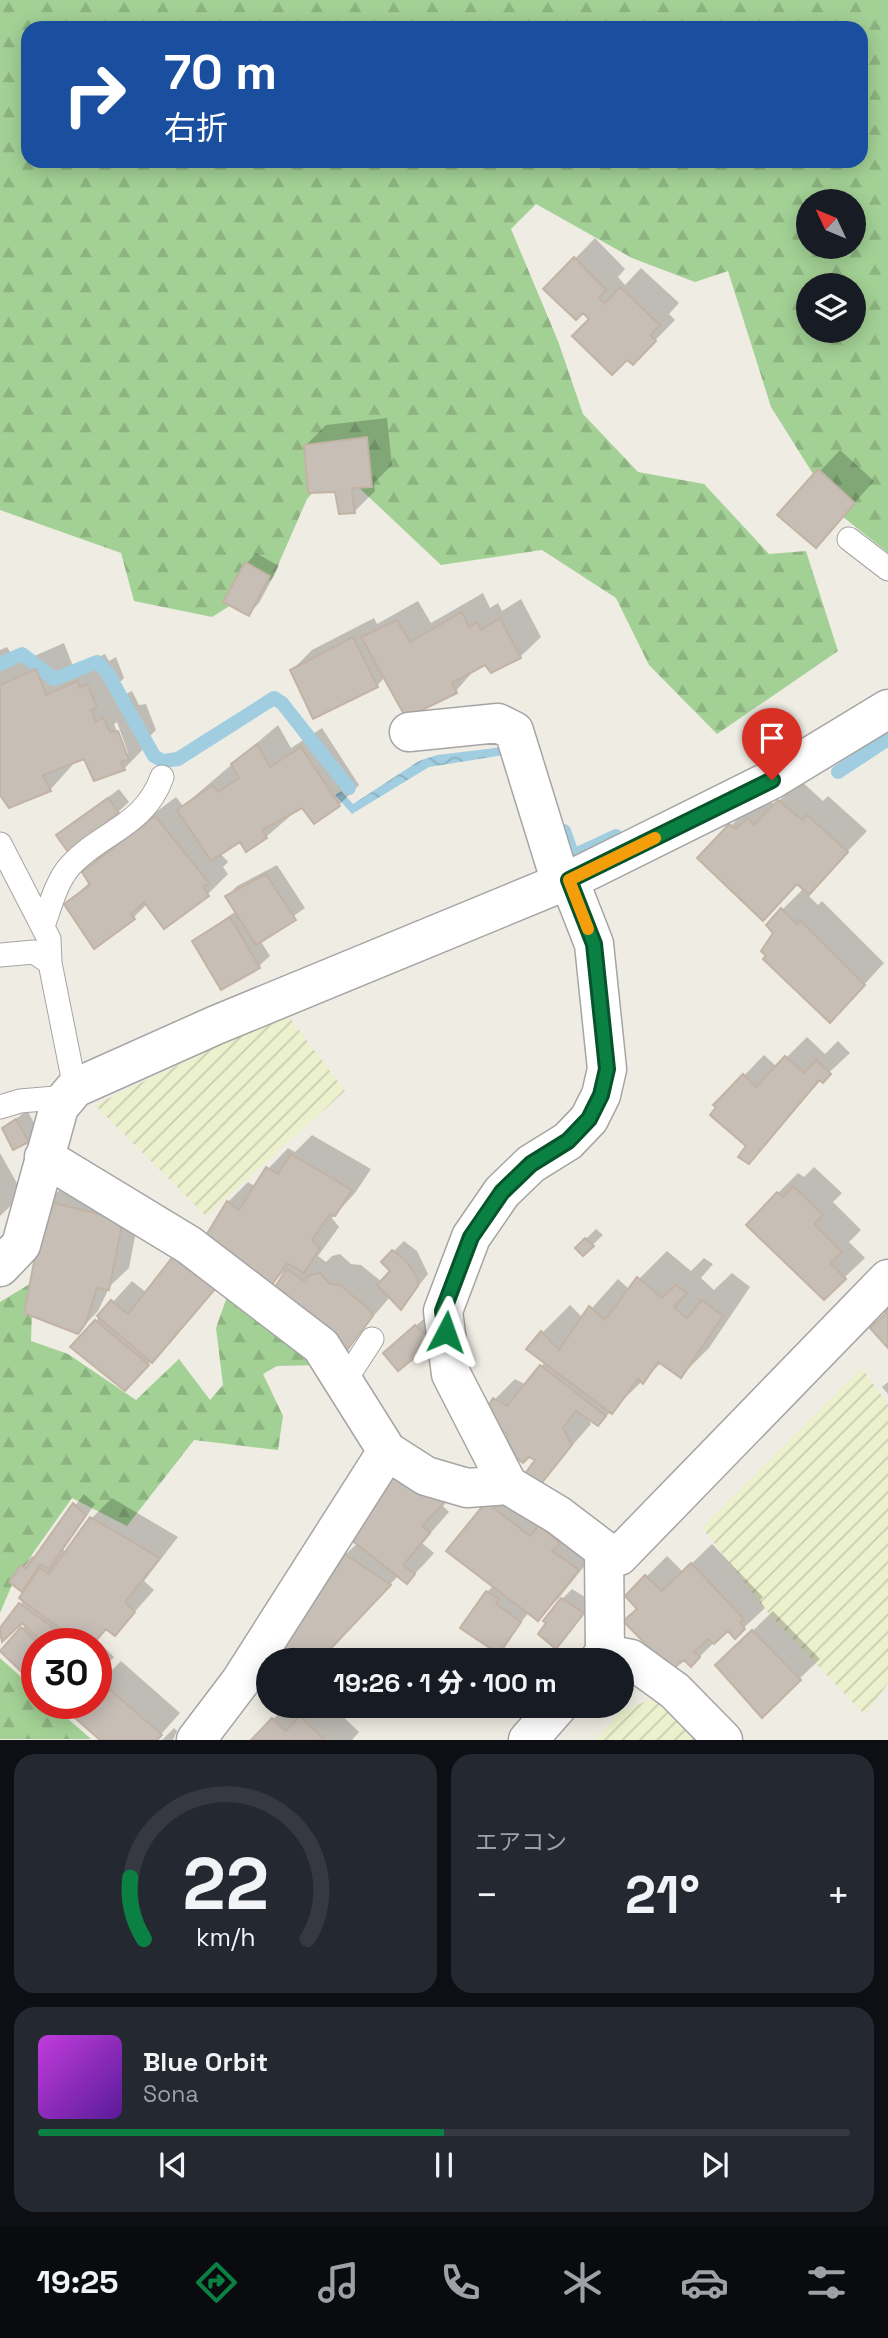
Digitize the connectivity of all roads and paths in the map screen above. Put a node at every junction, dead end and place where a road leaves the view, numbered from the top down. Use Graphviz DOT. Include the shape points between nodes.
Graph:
graph roads {
  1 [pos="849,539"];
  2 [pos="888,569"];
  3 [pos="888,709"];
  4 [pos="409,732"];
  5 [pos="162,777"];
  6 [pos="0,844"];
  7 [pos="47,870"];
  8 [pos="565,882"];
  9 [pos="47,915"];
  10 [pos="0,955"];
  11 [pos="50,963"];
  12 [pos="71,1093"];
  13 [pos="0,1107"];
  14 [pos="44,1157"];
  15 [pos="0,1267"];
  16 [pos="888,1279"];
  17 [pos="372,1339"];
  18 [pos="344,1382"];
  19 [pos="387,1451"];
  20 [pos="508,1485"];
  21 [pos="604,1550"];
  22 [pos="601,1648"];
  23 [pos="634,1660"];
  24 [pos="547,1718"];
  25 [pos="196,1740"];
  26 [pos="528,1740"];
  27 [pos="723,1740"];
  1 -- 2 [label="lane"];
  3 -- 8 [label="street" via="772,780"];
  4 -- 8 [label="street" via="498,723 514,731"];
  5 -- 9 [label="lane" via="154,799 145,808 68,867"];
  6 -- 9 [label="lane"];
  7 -- 9 [label="lane"];
  8 -- 12 [label="street" via="216,1025"];
  8 -- 20 [label="street" via="594,944 607,1069 601,1095 589,1119 568,1141 531,1164 502,1192 471,1237 443,1311 451,1374"];
  9 -- 11 [label="lane"];
  10 -- 11 [label="lane" via="34,952"];
  11 -- 12 [label="lane"];
  12 -- 13 [label="lane"];
  12 -- 14 [label="street" via="59,1107"];
  14 -- 15 [label="street" via="21,1245"];
  14 -- 18 [label="street" via="189,1245 321,1346"];
  16 -- 21 [label="street" via="619,1556"];
  17 -- 18 [label="lane"];
  18 -- 19 [label="street"];
  19 -- 20 [label="street" via="426,1476 467,1488"];
  19 -- 25 [label="street" via="240,1682"];
  20 -- 21 [label="street"];
  21 -- 22 [label="street"];
  23 -- 27 [label="street" via="675,1691"];
  24 -- 26 [label="street"];
}
